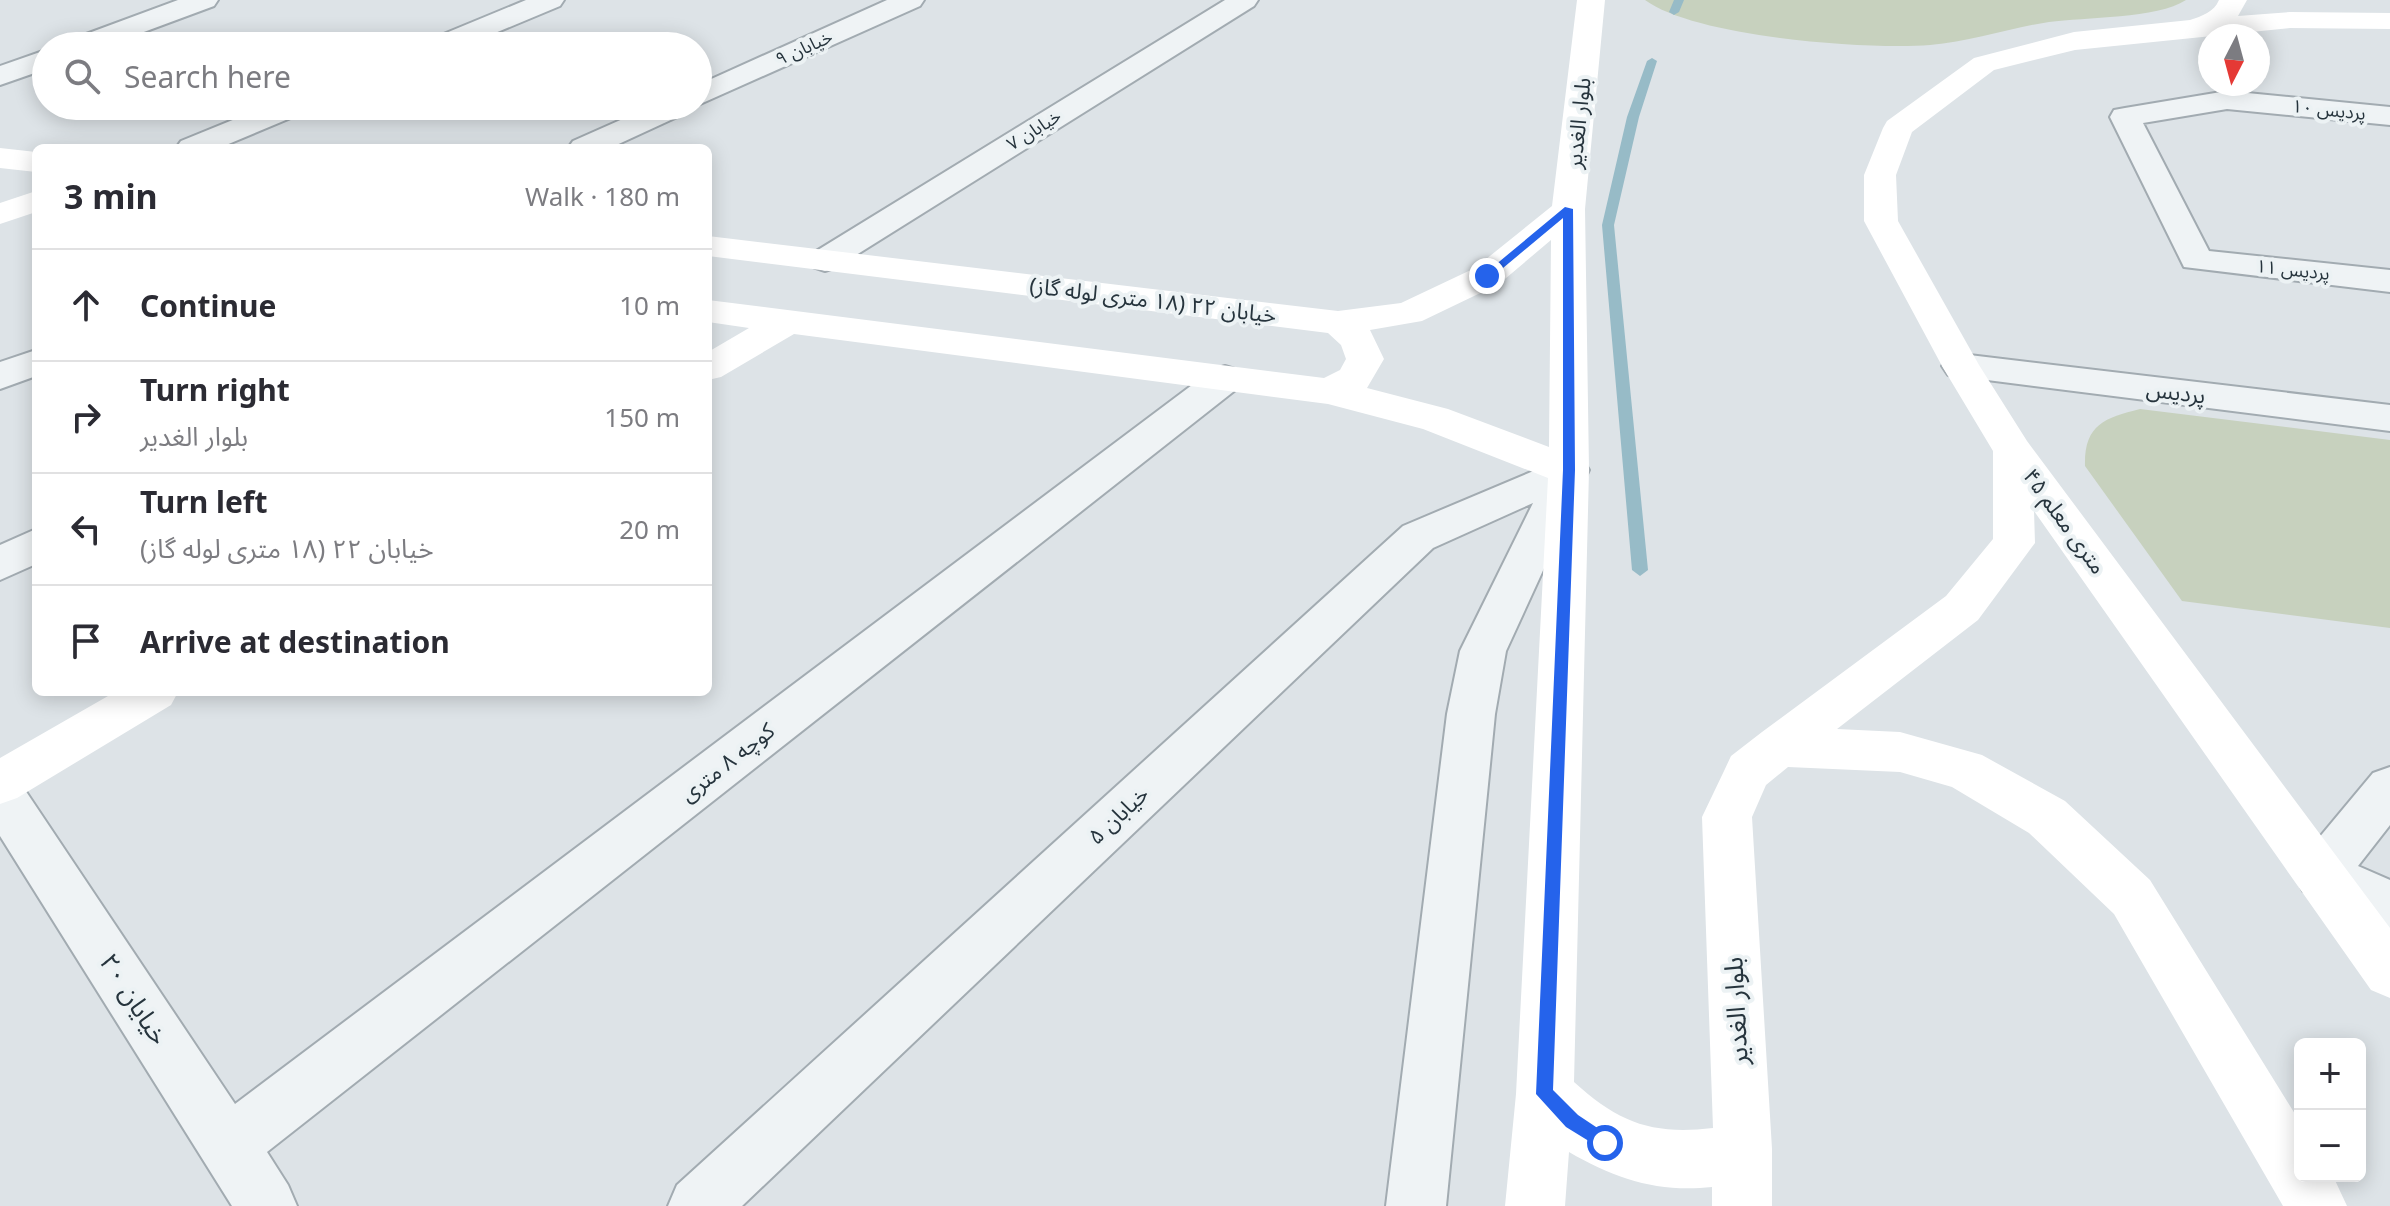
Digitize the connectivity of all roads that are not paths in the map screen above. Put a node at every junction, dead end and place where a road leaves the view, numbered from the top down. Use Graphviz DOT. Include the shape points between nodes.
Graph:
graph roads {
  1 [pos="204,0"];
  2 [pos="550,0"];
  3 [pos="910,0"];
  4 [pos="1244,0"];
  5 [pos="1591,0"];
  6 [pos="2233,0"];
  7 [pos="2350,0"];
  8 [pos="2390,19"];
  9 [pos="2194,28"];
  10 [pos="118,32"];
  11 [pos="473,32"];
  12 [pos="32,64"];
  13 [pos="0,76"];
  14 [pos="712,90"];
  15 [pos="2390,116"];
  16 [pos="260,120"];
  17 [pos="646,120"];
  18 [pos="202,144"];
  19 [pos="593,144"];
  20 [pos="0,158"];
  21 [pos="32,162"];
  22 [pos="32,203"];
  23 [pos="1568,209"];
  24 [pos="0,216"];
  25 [pos="32,221"];
  26 [pos="712,246"];
  27 [pos="825,260"];
  28 [pos="2196,260"];
  29 [pos="2390,281"];
  30 [pos="712,312"];
  31 [pos="787,322"];
  32 [pos="1338,323"];
  33 [pos="32,364"];
  34 [pos="712,366"];
  35 [pos="1961,366"];
  36 [pos="0,376"];
  37 [pos="1225,379"];
  38 [pos="1328,391"];
  39 [pos="2390,418"];
  40 [pos="2013,451"];
  41 [pos="1569,470"];
  42 [pos="32,547"];
  43 [pos="0,564"];
  44 [pos="148,696"];
  45 [pos="1779,746"];
  46 [pos="0,783"];
  47 [pos="2390,788"];
  48 [pos="0,793"];
  49 [pos="2321,874"];
  50 [pos="2390,905"];
  51 [pos="2390,972"];
  52 [pos="1545,1094"];
  53 [pos="228,1146"];
  54 [pos="1743,1149"];
  55 [pos="267,1206"];
  56 [pos="698,1206"];
  57 [pos="1416,1206"];
  58 [pos="1535,1206"];
  59 [pos="1742,1206"];
  60 [pos="2317,1206"];
  1 -- 10 [label="street"];
  2 -- 11 [label="street"];
  3 -- 14 [label="street, خیابان ۹"];
  4 -- 27 [label="street, خیابان ۷"];
  5 -- 23 [label="main road, بلوار الغدیر"];
  6 -- 9 [label="main road" via="2228,11"];
  7 -- 8 [label="main road"];
  8 -- 9 [label="main road"];
  9 -- 35 [label="main road, ۴۵ متری معلم" via="2074,41 1984,64 1898,128 1880,175 1881,221"];
  12 -- 13 [label="street"];
  15 -- 28 [label="street, پردیس ۱۰" via="2227,100 2125,117"];
  16 -- 18 [label="street"];
  17 -- 19 [label="street"];
  20 -- 21 [label="main road"];
  22 -- 24 [label="main road"];
  23 -- 32 [label="main road, خیابان ۲۲ (۱۸ متری لوله گاز)" via="1487,276 1409,313"];
  23 -- 41 [label="main road, بلوار الغدیر"];
  24 -- 25 [label="main road"];
  26 -- 27 [label="main road, خیابان ۲۲ (۱۸ متری لوله گاز)"];
  27 -- 32 [label="main road, خیابان ۲۲ (۱۸ متری لوله گاز)"];
  28 -- 29 [label="street, پردیس ۱۱"];
  30 -- 31 [label="main road"];
  31 -- 34 [label="main road"];
  31 -- 37 [label="main road"];
  32 -- 38 [label="main road" via="1358,339 1365,359 1353,379"];
  33 -- 36 [label="street"];
  35 -- 39 [label="street, پردیس"];
  35 -- 40 [label="main road, ۴۵ متری معلم"];
  37 -- 38 [label="main road"];
  37 -- 53 [label="street, کوچه ۸ متری"];
  38 -- 41 [label="main road" via="1434,418"];
  40 -- 45 [label="main road" via="2014,543 1997,565 1962,608"];
  40 -- 49 [label="main road, ۴۵ متری معلم"];
  41 -- 52 [label="main road, بلوار الغدیر"];
  41 -- 56 [label="street, خیابان ۵" via="1418,537"];
  41 -- 57 [label="street" via="1483,651 1471,714"];
  42 -- 43 [label="street"];
  44 -- 46 [label="main road"];
  45 -- 54 [label="main road, بلوار الغدیر" via="1748,771 1727,817"];
  45 -- 60 [label="main road" via="1900,752 1965,770 2047,817 2132,897"];
  47 -- 49 [label="street"];
  48 -- 53 [label="street, خیایان ۲۰"];
  49 -- 50 [label="street"];
  49 -- 51 [label="main road, ۴۵ متری معلم"];
  52 -- 54 [label="main road" via="1605,1143 1641,1156 1677,1163 1712,1160"];
  52 -- 58 [label="main road, بلوار الغدیر"];
  53 -- 55 [label="street, خیایان ۲۰"];
  54 -- 59 [label="main road, بلوار الغدیر"];
}
